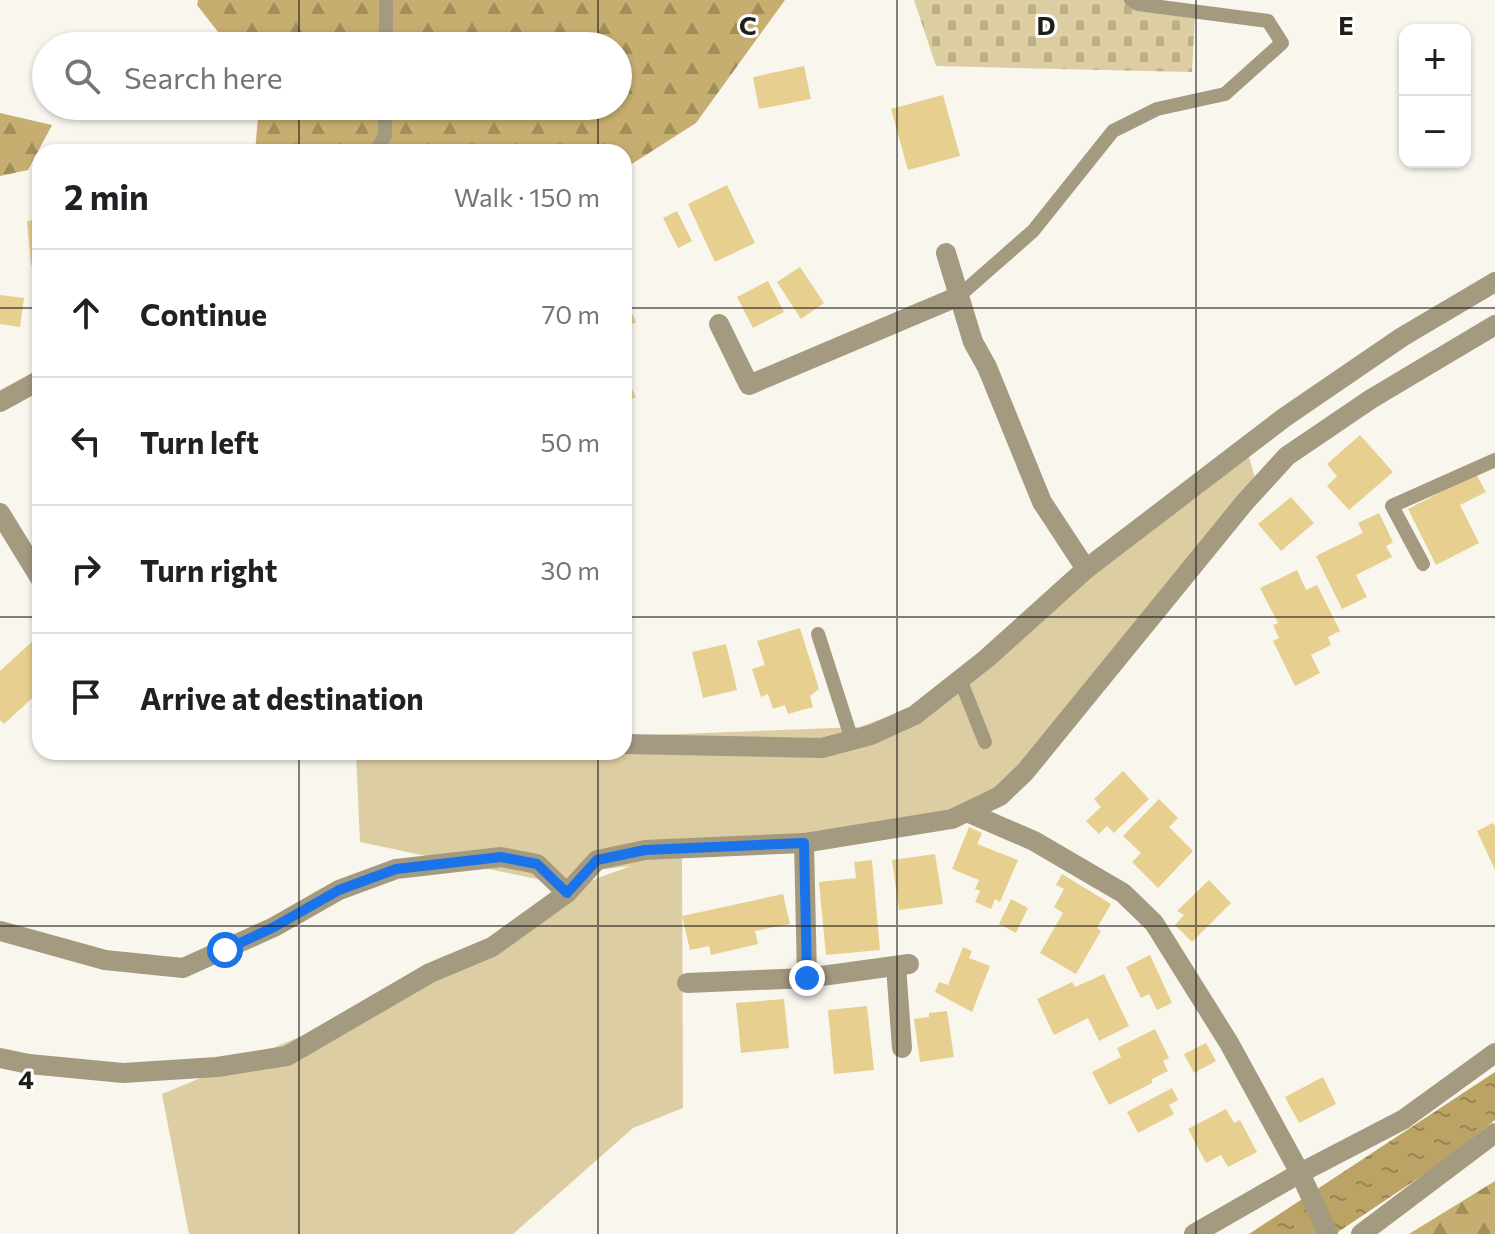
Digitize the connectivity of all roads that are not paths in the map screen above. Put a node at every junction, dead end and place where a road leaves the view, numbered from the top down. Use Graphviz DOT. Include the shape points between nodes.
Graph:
graph roads {
  1 [pos="386,0"];
  2 [pos="1131,0"];
  3 [pos="386,32"];
  4 [pos="385,120"];
  5 [pos="380,144"];
  6 [pos="946,253"];
  7 [pos="1495,282"];
  8 [pos="959,296"];
  9 [pos="719,324"];
  10 [pos="1495,325"];
  11 [pos="32,384"];
  12 [pos="0,402"];
  13 [pos="1495,460"];
  14 [pos="0,513"];
  15 [pos="1423,564"];
  16 [pos="32,565"];
  17 [pos="1086,569"];
  18 [pos="818,634"];
  19 [pos="960,679"];
  20 [pos="852,740"];
  21 [pos="985,742"];
  22 [pos="632,744"];
  23 [pos="967,812"];
  24 [pos="804,843"];
  25 [pos="567,893"];
  26 [pos="0,931"];
  27 [pos="807,978"];
  28 [pos="687,983"];
  29 [pos="902,1048"];
  30 [pos="1495,1053"];
  31 [pos="0,1058"];
  32 [pos="1495,1133"];
  33 [pos="1300,1173"];
  34 [pos="1194,1234"];
  35 [pos="1328,1234"];
  36 [pos="1361,1234"];
  1 -- 3 [label="lane"];
  2 -- 8 [label="lane" via="1268,21 1282,43 1225,94 1157,109 1113,131 1033,231"];
  4 -- 5 [label="lane"];
  6 -- 8 [label="street"];
  7 -- 17 [label="street" via="1402,337 1285,417"];
  8 -- 9 [label="street" via="749,385"];
  8 -- 17 [label="street" via="973,342 1042,502"];
  10 -- 23 [label="street" via="1287,456 1025,772 1000,796"];
  11 -- 12 [label="street"];
  13 -- 15 [label="lane" via="1392,506"];
  14 -- 16 [label="street"];
  17 -- 19 [label="street"];
  18 -- 20 [label="lane"];
  19 -- 20 [label="street" via="915,715"];
  19 -- 21 [label="lane"];
  20 -- 22 [label="street" via="822,748"];
  23 -- 24 [label="street" via="952,819"];
  23 -- 33 [label="street" via="1034,841 1123,893 1154,923 1229,1043"];
  24 -- 25 [label="street" via="645,850 597,860"];
  24 -- 27 [label="street"];
  25 -- 26 [label="street" via="537,864 501,857 396,869 339,890 274,927 183,968 105,960"];
  25 -- 31 [label="street" via="492,947 430,973 287,1056 123,1073"];
  27 -- 28 [label="street"];
  27 -- 29 [label="street" via="903,965"];
  30 -- 33 [label="street" via="1404,1119"];
  32 -- 36 [label="street"];
  33 -- 34 [label="street"];
  33 -- 35 [label="street"];
}
